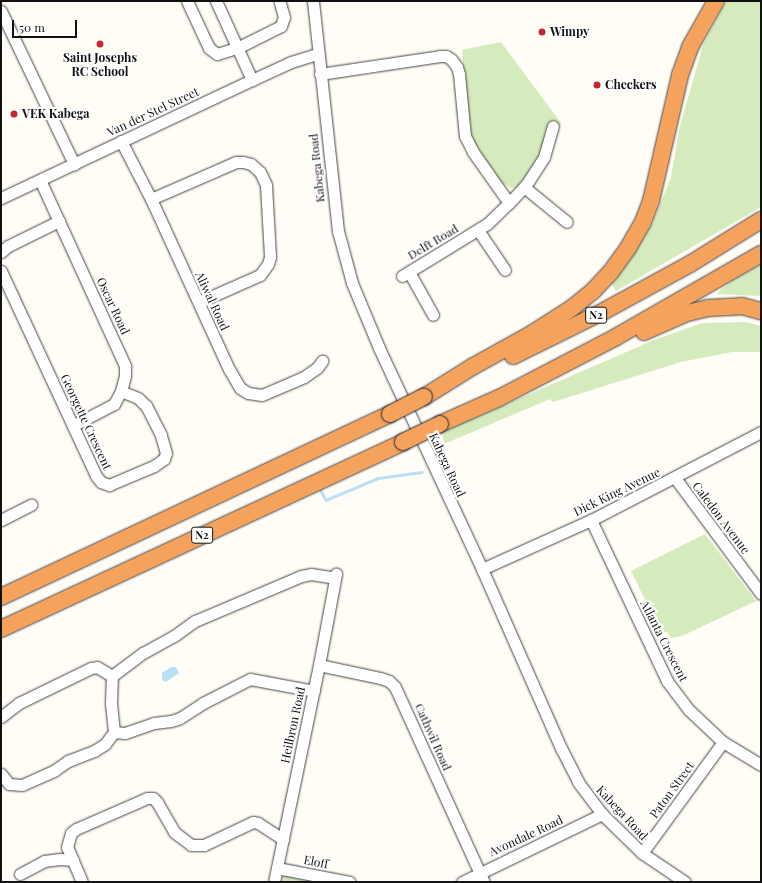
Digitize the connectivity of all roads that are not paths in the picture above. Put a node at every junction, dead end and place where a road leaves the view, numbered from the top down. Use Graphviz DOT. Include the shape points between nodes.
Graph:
graph roads {
  1 [pos="187,1"];
  2 [pos="216,1"];
  3 [pos="313,1"];
  4 [pos="716,1"];
  5 [pos="280,3"];
  6 [pos="1,11"];
  7 [pos="238,48"];
  8 [pos="318,54"];
  9 [pos="320,74"];
  10 [pos="252,80"];
  11 [pos="553,126"];
  12 [pos="121,141"];
  13 [pos="74,164"];
  14 [pos="40,180"];
  15 [pos="524,187"];
  16 [pos="1,198"];
  17 [pos="151,199"];
  18 [pos="509,203"];
  19 [pos="761,220"];
  20 [pos="60,222"];
  21 [pos="567,222"];
  22 [pos="478,230"];
  23 [pos="1,252"];
  24 [pos="761,254"];
  25 [pos="505,270"];
  26 [pos="1,271"];
  27 [pos="199,302"];
  28 [pos="761,311"];
  29 [pos="433,315"];
  30 [pos="322,361"];
  31 [pos="121,390"];
  32 [pos="424,397"];
  33 [pos="499,398"];
  34 [pos="74,425"];
  35 [pos="761,432"];
  36 [pos="674,478"];
  37 [pos="31,505"];
  38 [pos="1,520"];
  39 [pos="591,520"];
  40 [pos="482,569"];
  41 [pos="761,594"];
  42 [pos="1,597"];
  43 [pos="1,629"];
  44 [pos="319,665"];
  45 [pos="112,676"];
  46 [pos="314,691"];
  47 [pos="1,717"];
  48 [pos="114,732"];
  49 [pos="723,742"];
  50 [pos="761,765"];
  51 [pos="1,774"];
  52 [pos="602,814"];
  53 [pos="283,839"];
  54 [pos="642,853"];
  55 [pos="73,860"];
  56 [pos="277,868"];
  57 [pos="20,874"];
  58 [pos="482,877"];
  59 [pos="82,882"];
  60 [pos="274,882"];
  61 [pos="350,882"];
  62 [pos="462,882"];
  63 [pos="685,882"];
  1 -- 7 [label="street" via="212,52 220,54"];
  2 -- 7 [label="street"];
  3 -- 8 [label="street, Kabega Road"];
  4 -- 32 [label="highway" via="690,47 680,75 651,201 643,222 610,273 572,308"];
  5 -- 7 [label="street" via="284,17 280,26"];
  6 -- 13 [label="street"];
  7 -- 10 [label="street"];
  8 -- 9 [label="street, Kabega Road"];
  8 -- 10 [label="street, Van der Stel Street" via="291,62"];
  9 -- 18 [label="street" via="446,56 455,62 459,74 465,136 473,152"];
  9 -- 40 [label="street, Kabega Road" via="338,231 352,283 396,387"];
  10 -- 12 [label="street, Van der Stel Street"];
  11 -- 15 [label="street, Delft Road" via="544,157"];
  12 -- 13 [label="street, Van der Stel Street"];
  12 -- 17 [label="street, Aliwal Road"];
  13 -- 14 [label="street, Van der Stel Street"];
  14 -- 16 [label="street, Van der Stel Street"];
  14 -- 20 [label="street, Oscar Road"];
  15 -- 18 [label="street, Delft Road"];
  15 -- 21 [label="street"];
  17 -- 27 [label="street, Aliwal Road"];
  17 -- 27 [label="street" via="236,162 251,164 260,172 266,185 270,257 268,264 260,275"];
  18 -- 22 [label="street, Delft Road"];
  19 -- 32 [label="highway, N2" via="690,264 604,311"];
  20 -- 23 [label="street" via="8,246"];
  20 -- 31 [label="street, Oscar Road" via="123,357 125,376"];
  22 -- 25 [label="street, Delft Road"];
  22 -- 29 [label="street, Delft Road" via="406,274"];
  24 -- 33 [label="highway, N2" via="622,333"];
  26 -- 34 [label="street, Georgette Crescent"];
  27 -- 30 [label="street, Aliwal Road" via="229,369 240,388 248,392 262,395 274,391 304,377"];
  28 -- 33 [label="highway" via="742,306 687,314"];
  31 -- 34 [label="street, Oscar Road" via="114,404"];
  31 -- 34 [label="street, Georgette Crescent" via="138,398 146,406 166,448 164,458 158,464 116,484 105,484 96,476"];
  32 -- 42 [label="highway, N2, bridge"];
  33 -- 43 [label="highway, N2, bridge"];
  35 -- 36 [label="street, Dick King Avenue"];
  36 -- 39 [label="street, Dick King Avenue"];
  36 -- 41 [label="street, Caledon Avenue"];
  37 -- 38 [label="street"];
  39 -- 40 [label="street, Dick King Avenue"];
  39 -- 49 [label="street, Atlanta Crescent" via="667,681 689,710"];
  40 -- 52 [label="street, Kabega Road" via="562,750 578,782"];
  44 -- 45 [label="street, Heilbron Road" via="335,576 311,574 204,617 143,653"];
  44 -- 46 [label="street, Heilbron Road"];
  44 -- 58 [label="street, Cathwil Road" via="380,678 389,681 395,687"];
  45 -- 47 [label="street" via="97,667 91,668 19,703"];
  45 -- 48 [label="street"];
  46 -- 48 [label="street" via="250,679 180,718 154,723 125,733"];
  46 -- 53 [label="street, Heilbron Road"];
  48 -- 51 [label="street" via="105,744 94,751 68,761 22,785 9,784"];
  49 -- 50 [label="street, Atlanta Crescent"];
  49 -- 54 [label="street, Paton Street"];
  52 -- 54 [label="street, Kabega Road"];
  52 -- 58 [label="street, Avondale Road"];
  53 -- 55 [label="street" via="253,822 204,845 191,845 174,832 157,802 153,798 147,798 71,833 67,847"];
  53 -- 56 [label="street, Heilbron Road"];
  54 -- 63 [label="street, Kabega Road"];
  55 -- 57 [label="street" via="44,861"];
  55 -- 59 [label="street"];
  56 -- 60 [label="street, Heilbron Road"];
  56 -- 61 [label="street, Eloff"];
  58 -- 62 [label="street, Avondale Road"];
}
